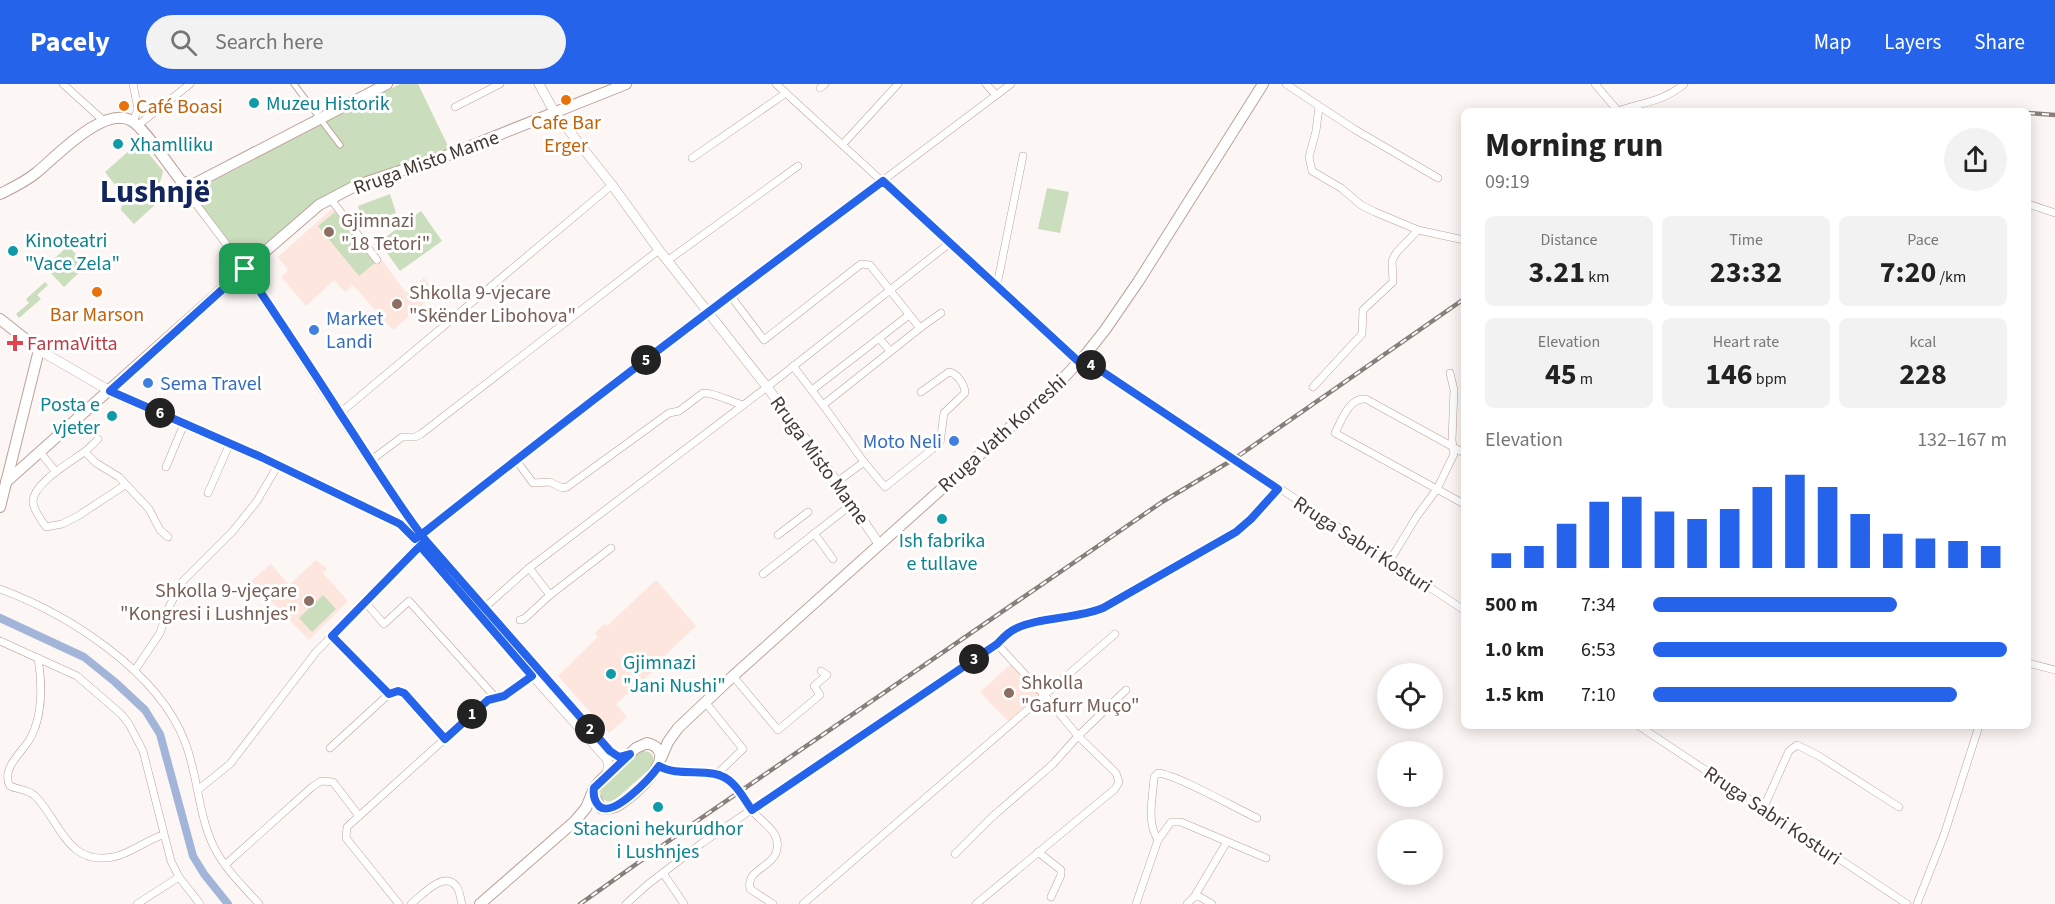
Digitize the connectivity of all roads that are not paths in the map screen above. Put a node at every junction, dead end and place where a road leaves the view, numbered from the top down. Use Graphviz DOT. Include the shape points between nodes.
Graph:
graph roads {
  1 [pos="63,84"];
  2 [pos="133,84"];
  3 [pos="190,84"];
  4 [pos="294,84"];
  5 [pos="387,84"];
  6 [pos="500,84"];
  7 [pos="539,84"];
  8 [pos="545,84"];
  9 [pos="776,84"];
  10 [pos="897,84"];
  11 [pos="986,84"];
  12 [pos="1011,84"];
  13 [pos="1263,84"];
  14 [pos="1286,84"];
  15 [pos="1595,84"];
  16 [pos="1684,84"];
  17 [pos="618,85"];
  18 [pos="786,93"];
  19 [pos="996,95"];
  20 [pos="455,107"];
  21 [pos="1319,107"];
  22 [pos="1615,108"];
  23 [pos="1630,108"];
  24 [pos="559,115"];
  25 [pos="321,118"];
  26 [pos="105,121"];
  27 [pos="135,124"];
  28 [pos="843,144"];
  29 [pos="340,145"];
  30 [pos="1023,156"];
  31 [pos="692,158"];
  32 [pos="798,166"];
  33 [pos="1438,178"];
  34 [pos="883,181"];
  35 [pos="192,185"];
  36 [pos="612,185"];
  37 [pos="0,194"];
  38 [pos="330,198"];
  39 [pos="2031,205"];
  40 [pos="2055,213"];
  41 [pos="1418,230"];
  42 [pos="1461,239"];
  43 [pos="951,242"];
  44 [pos="659,250"];
  45 [pos="377,260"];
  46 [pos="667,261"];
  47 [pos="245,269"];
  48 [pos="997,285"];
  49 [pos="890,290"];
  50 [pos="730,295"];
  51 [pos="707,313"];
  52 [pos="941,313"];
  53 [pos="909,315"];
  54 [pos="0,319"];
  55 [pos="920,328"];
  56 [pos="879,338"];
  57 [pos="39,350"];
  58 [pos="890,351"];
  59 [pos="1081,360"];
  60 [pos="794,366"];
  61 [pos="1450,373"];
  62 [pos="767,387"];
  63 [pos="1313,387"];
  64 [pos="812,390"];
  65 [pos="110,391"];
  66 [pos="921,392"];
  67 [pos="743,405"];
  68 [pos="823,405"];
  69 [pos="340,413"];
  70 [pos="184,424"];
  71 [pos="98,439"];
  72 [pos="230,443"];
  73 [pos="1454,448"];
  74 [pos="40,452"];
  75 [pos="85,452"];
  76 [pos="1461,452"];
  77 [pos="516,460"];
  78 [pos="370,461"];
  79 [pos="864,462"];
  80 [pos="278,465"];
  81 [pos="166,467"];
  82 [pos="56,472"];
  83 [pos="3,480"];
  84 [pos="837,482"];
  85 [pos="125,485"];
  86 [pos="1278,489"];
  87 [pos="1437,489"];
  88 [pos="208,493"];
  89 [pos="1461,502"];
  90 [pos="852,504"];
  91 [pos="0,507"];
  92 [pos="808,512"];
  93 [pos="406,513"];
  94 [pos="400,524"];
  95 [pos="814,534"];
  96 [pos="778,535"];
  97 [pos="168,537"];
  98 [pos="420,540"];
  99 [pos="879,544"];
  100 [pos="611,548"];
  101 [pos="833,559"];
  102 [pos="1389,561"];
  103 [pos="529,568"];
  104 [pos="763,574"];
  105 [pos="0,589"];
  106 [pos="550,595"];
  107 [pos="365,602"];
  108 [pos="1461,608"];
  109 [pos="483,609"];
  110 [pos="520,620"];
  111 [pos="1115,634"];
  112 [pos="332,636"];
  113 [pos="0,641"];
  114 [pos="997,644"];
  115 [pos="38,657"];
  116 [pos="2031,664"];
  117 [pos="135,670"];
  118 [pos="2055,670"];
  119 [pos="821,671"];
  120 [pos="532,676"];
  121 [pos="733,676"];
  122 [pos="1126,690"];
  123 [pos="389,694"];
  124 [pos="1045,696"];
  125 [pos="495,698"];
  126 [pos="705,702"];
  127 [pos="678,728"];
  128 [pos="1643,729"];
  129 [pos="1978,729"];
  130 [pos="1078,736"];
  131 [pos="445,739"];
  132 [pos="646,743"];
  133 [pos="330,748"];
  134 [pos="630,754"];
  135 [pos="660,762"];
  136 [pos="717,774"];
  137 [pos="606,775"];
  138 [pos="199,789"];
  139 [pos="594,791"];
  140 [pos="1899,807"];
  141 [pos="606,809"];
  142 [pos="1763,809"];
  143 [pos="752,810"];
  144 [pos="359,816"];
  145 [pos="1257,818"];
  146 [pos="572,824"];
  147 [pos="164,835"];
  148 [pos="1158,840"];
  149 [pos="1225,845"];
  150 [pos="1038,852"];
  151 [pos="955,854"];
  152 [pos="1266,858"];
  153 [pos="225,865"];
  154 [pos="663,873"];
  155 [pos="179,877"];
  156 [pos="1051,897"];
  157 [pos="1194,897"];
  158 [pos="631,902"];
  159 [pos="137,904"];
  160 [pos="200,904"];
  161 [pos="259,904"];
  162 [pos="399,904"];
  163 [pos="411,904"];
  164 [pos="462,904"];
  165 [pos="480,904"];
  166 [pos="684,904"];
  167 [pos="773,904"];
  168 [pos="803,904"];
  169 [pos="976,904"];
  170 [pos="1136,904"];
  171 [pos="1187,904"];
  172 [pos="1212,904"];
  173 [pos="1907,904"];
  174 [pos="1917,904"];
  1 -- 26 [label="street"];
  2 -- 27 [label="street" via="138,109"];
  3 -- 27 [label="street"];
  4 -- 25 [label="street"];
  5 -- 25 [label="main road"];
  6 -- 20 [label="street"];
  7 -- 24 [label="street, Rruga Misto Mame"];
  8 -- 24 [label="street, Rruga Misto Mame"];
  9 -- 18 [label="street, Rruga Sabri Kosturi"];
  10 -- 28 [label="street"];
  11 -- 19 [label="street"];
  12 -- 19 [label="street"];
  13 -- 59 [label="main road, Rruga Vath Korreshi" via="1138,282"];
  14 -- 21 [label="street"];
  15 -- 22 [label="street"];
  16 -- 23 [label="street" via="1658,101"];
  17 -- 24 [label="main road, Rruga Misto Mame"];
  18 -- 28 [label="street, Rruga Sabri Kosturi"];
  18 -- 31 [label="street"];
  19 -- 34 [label="street"];
  21 -- 33 [label="street"];
  21 -- 41 [label="street" via="1309,156 1312,171 1361,205"];
  24 -- 36 [label="street, Rruga Misto Mame"];
  24 -- 38 [label="main road, Rruga Misto Mame"];
  25 -- 29 [label="street"];
  25 -- 35 [label="main road"];
  26 -- 27 [label="main road" via="120,118"];
  26 -- 37 [label="main road" via="73,141 36,173"];
  27 -- 35 [label="main road" via="181,181"];
  28 -- 34 [label="street, Rruga Sabri Kosturi"];
  30 -- 48 [label="street"];
  32 -- 46 [label="street"];
  34 -- 43 [label="street, Rruga Sabri Kosturi"];
  34 -- 50 [label="street"];
  35 -- 47 [label="street" via="196,204"];
  36 -- 44 [label="street, Rruga Misto Mame"];
  36 -- 69 [label="street"];
  38 -- 45 [label="street"];
  38 -- 47 [label="main road, Rruga Misto Mame"];
  39 -- 40 [label="street"];
  41 -- 42 [label="street"];
  41 -- 63 [label="street" via="1392,261 1393,282 1363,310 1362,334"];
  43 -- 48 [label="street, Rruga Sabri Kosturi"];
  43 -- 49 [label="street"];
  44 -- 46 [label="street, Rruga Misto Mame"];
  44 -- 78 [label="street" via="421,434 402,437"];
  46 -- 51 [label="street, Rruga Misto Mame"];
  47 -- 65 [label="main road, Rruga Misto Mame"];
  47 -- 69 [label="street"];
  48 -- 59 [label="street, Rruga Sabri Kosturi"];
  49 -- 50 [label="street" via="870,265 861,264 764,340"];
  49 -- 53 [label="street"];
  49 -- 60 [label="street"];
  50 -- 51 [label="street"];
  51 -- 62 [label="street, Rruga Misto Mame"];
  51 -- 77 [label="street"];
  52 -- 55 [label="street"];
  53 -- 55 [label="street"];
  53 -- 56 [label="street"];
  54 -- 57 [label="main road"];
  55 -- 58 [label="street"];
  56 -- 58 [label="street"];
  56 -- 64 [label="street"];
  57 -- 65 [label="street"];
  57 -- 83 [label="main road"];
  58 -- 68 [label="street"];
  59 -- 86 [label="street, Rruga Sabri Kosturi"];
  59 -- 99 [label="main road, Rruga Vath Korreshi"];
  60 -- 62 [label="street"];
  60 -- 64 [label="street"];
  61 -- 73 [label="street" via="1454,390"];
  62 -- 67 [label="street"];
  62 -- 84 [label="street, Rruga Misto Mame"];
  64 -- 68 [label="street"];
  65 -- 70 [label="street"];
  65 -- 74 [label="main road, Rruga Misto Mame"];
  66 -- 79 [label="street" via="949,372 964,385 965,393 944,413 940,443 885,487"];
  67 -- 77 [label="street" via="703,393 567,487 533,483"];
  67 -- 103 [label="street"];
  68 -- 79 [label="street"];
  69 -- 78 [label="street"];
  70 -- 72 [label="street"];
  70 -- 81 [label="street"];
  71 -- 75 [label="street"];
  72 -- 80 [label="street"];
  72 -- 88 [label="street"];
  73 -- 76 [label="street"];
  73 -- 87 [label="street"];
  73 -- 87 [label="street" via="1366,399 1351,404 1335,433"];
  74 -- 82 [label="street"];
  74 -- 83 [label="main road, Rruga Misto Mame"];
  75 -- 82 [label="street"];
  75 -- 85 [label="street"];
  77 -- 98 [label="street"];
  78 -- 93 [label="street"];
  79 -- 84 [label="street"];
  80 -- 94 [label="street"];
  80 -- 117 [label="street" via="255,504 182,582 160,633"];
  82 -- 85 [label="street" via="34,497 46,527 78,516"];
  83 -- 91 [label="main road"];
  84 -- 90 [label="street, Rruga Misto Mame"];
  85 -- 97 [label="street" via="149,509"];
  86 -- 102 [label="street, Rruga Sabri Kosturi"];
  86 -- 114 [label="street" via="1236,532 1137,589 1088,614 1023,625"];
  87 -- 89 [label="street"];
  87 -- 102 [label="street"];
  90 -- 95 [label="street"];
  90 -- 99 [label="street, Rruga Misto Mame"];
  92 -- 96 [label="street"];
  93 -- 94 [label="street" via="407,522"];
  93 -- 98 [label="street"];
  94 -- 98 [label="street"];
  95 -- 101 [label="street"];
  95 -- 104 [label="street"];
  98 -- 107 [label="street"];
  98 -- 109 [label="street"];
  98 -- 120 [label="street"];
  99 -- 121 [label="main road, Rruga Vath Korreshi"];
  100 -- 106 [label="street"];
  102 -- 108 [label="street, Rruga Sabri Kosturi"];
  103 -- 106 [label="street"];
  103 -- 109 [label="street"];
  105 -- 117 [label="street" via="45,607"];
  106 -- 110 [label="street"];
  107 -- 112 [label="street"];
  107 -- 125 [label="street" via="384,624 409,601"];
  109 -- 134 [label="street" via="610,751 619,757"];
  111 -- 124 [label="street"];
  112 -- 123 [label="street"];
  112 -- 138 [label="street" via="239,754"];
  113 -- 115 [label="street"];
  114 -- 124 [label="street"];
  114 -- 143 [label="street"];
  115 -- 147 [label="street" via="78,676 129,724 143,751"];
  115 -- 147 [label="street" via="38,715 31,739 13,760 7,782 34,795 64,839 85,854 114,857"];
  116 -- 118 [label="street"];
  117 -- 138 [label="street" via="179,728"];
  119 -- 121 [label="street" via="827,675 814,686 820,695 778,730"];
  120 -- 125 [label="street"];
  120 -- 137 [label="street" via="607,759"];
  121 -- 126 [label="main road, Rruga Vath Korreshi"];
  122 -- 130 [label="street"];
  123 -- 131 [label="street" via="404,693"];
  123 -- 133 [label="street"];
  124 -- 130 [label="street"];
  124 -- 168 [label="street"];
  125 -- 131 [label="street"];
  126 -- 127 [label="main road, Rruga Vath Korreshi"];
  126 -- 136 [label="street" via="743,749"];
  127 -- 132 [label="main road, Rruga Vath Korreshi"];
  127 -- 135 [label="main road, Rruga Vath Korreshi"];
  128 -- 142 [label="street, Rruga Sabri Kosturi"];
  129 -- 174 [label="street"];
  130 -- 150 [label="street" via="1116,773 1119,782"];
  130 -- 151 [label="street"];
  131 -- 144 [label="street"];
  132 -- 134 [label="main road, Rruga Vath Korreshi"];
  132 -- 135 [label="main road" via="656,747"];
  134 -- 137 [label="main road, Rruga Vath Korreshi"];
  135 -- 136 [label="street" via="670,771"];
  135 -- 141 [label="main road, Rruga Vath Korreshi" via="644,783 619,804"];
  136 -- 143 [label="street" via="732,782"];
  137 -- 139 [label="main road, Rruga Vath Korreshi"];
  138 -- 153 [label="street" via="210,840"];
  139 -- 141 [label="main road" via="596,801"];
  139 -- 146 [label="main road"];
  140 -- 142 [label="street" via="1797,745 1789,751"];
  141 -- 146 [label="main road"];
  142 -- 173 [label="street, Rruga Sabri Kosturi"];
  143 -- 154 [label="street"];
  143 -- 167 [label="street" via="769,827 778,846 775,856 752,876 750,889"];
  144 -- 153 [label="street" via="333,782 321,781"];
  144 -- 162 [label="street" via="347,828 346,838"];
  145 -- 148 [label="street" via="1158,773 1154,777 1151,822"];
  146 -- 165 [label="main road"];
  147 -- 155 [label="street"];
  148 -- 152 [label="street" via="1176,820"];
  148 -- 170 [label="street"];
  149 -- 157 [label="street"];
  150 -- 156 [label="street" via="1061,870"];
  150 -- 169 [label="street"];
  153 -- 161 [label="street"];
  154 -- 158 [label="street"];
  154 -- 166 [label="street"];
  155 -- 159 [label="street"];
  155 -- 160 [label="street"];
  157 -- 171 [label="street"];
  157 -- 172 [label="street"];
  163 -- 164 [label="street" via="438,882 445,881 457,886"];
}
